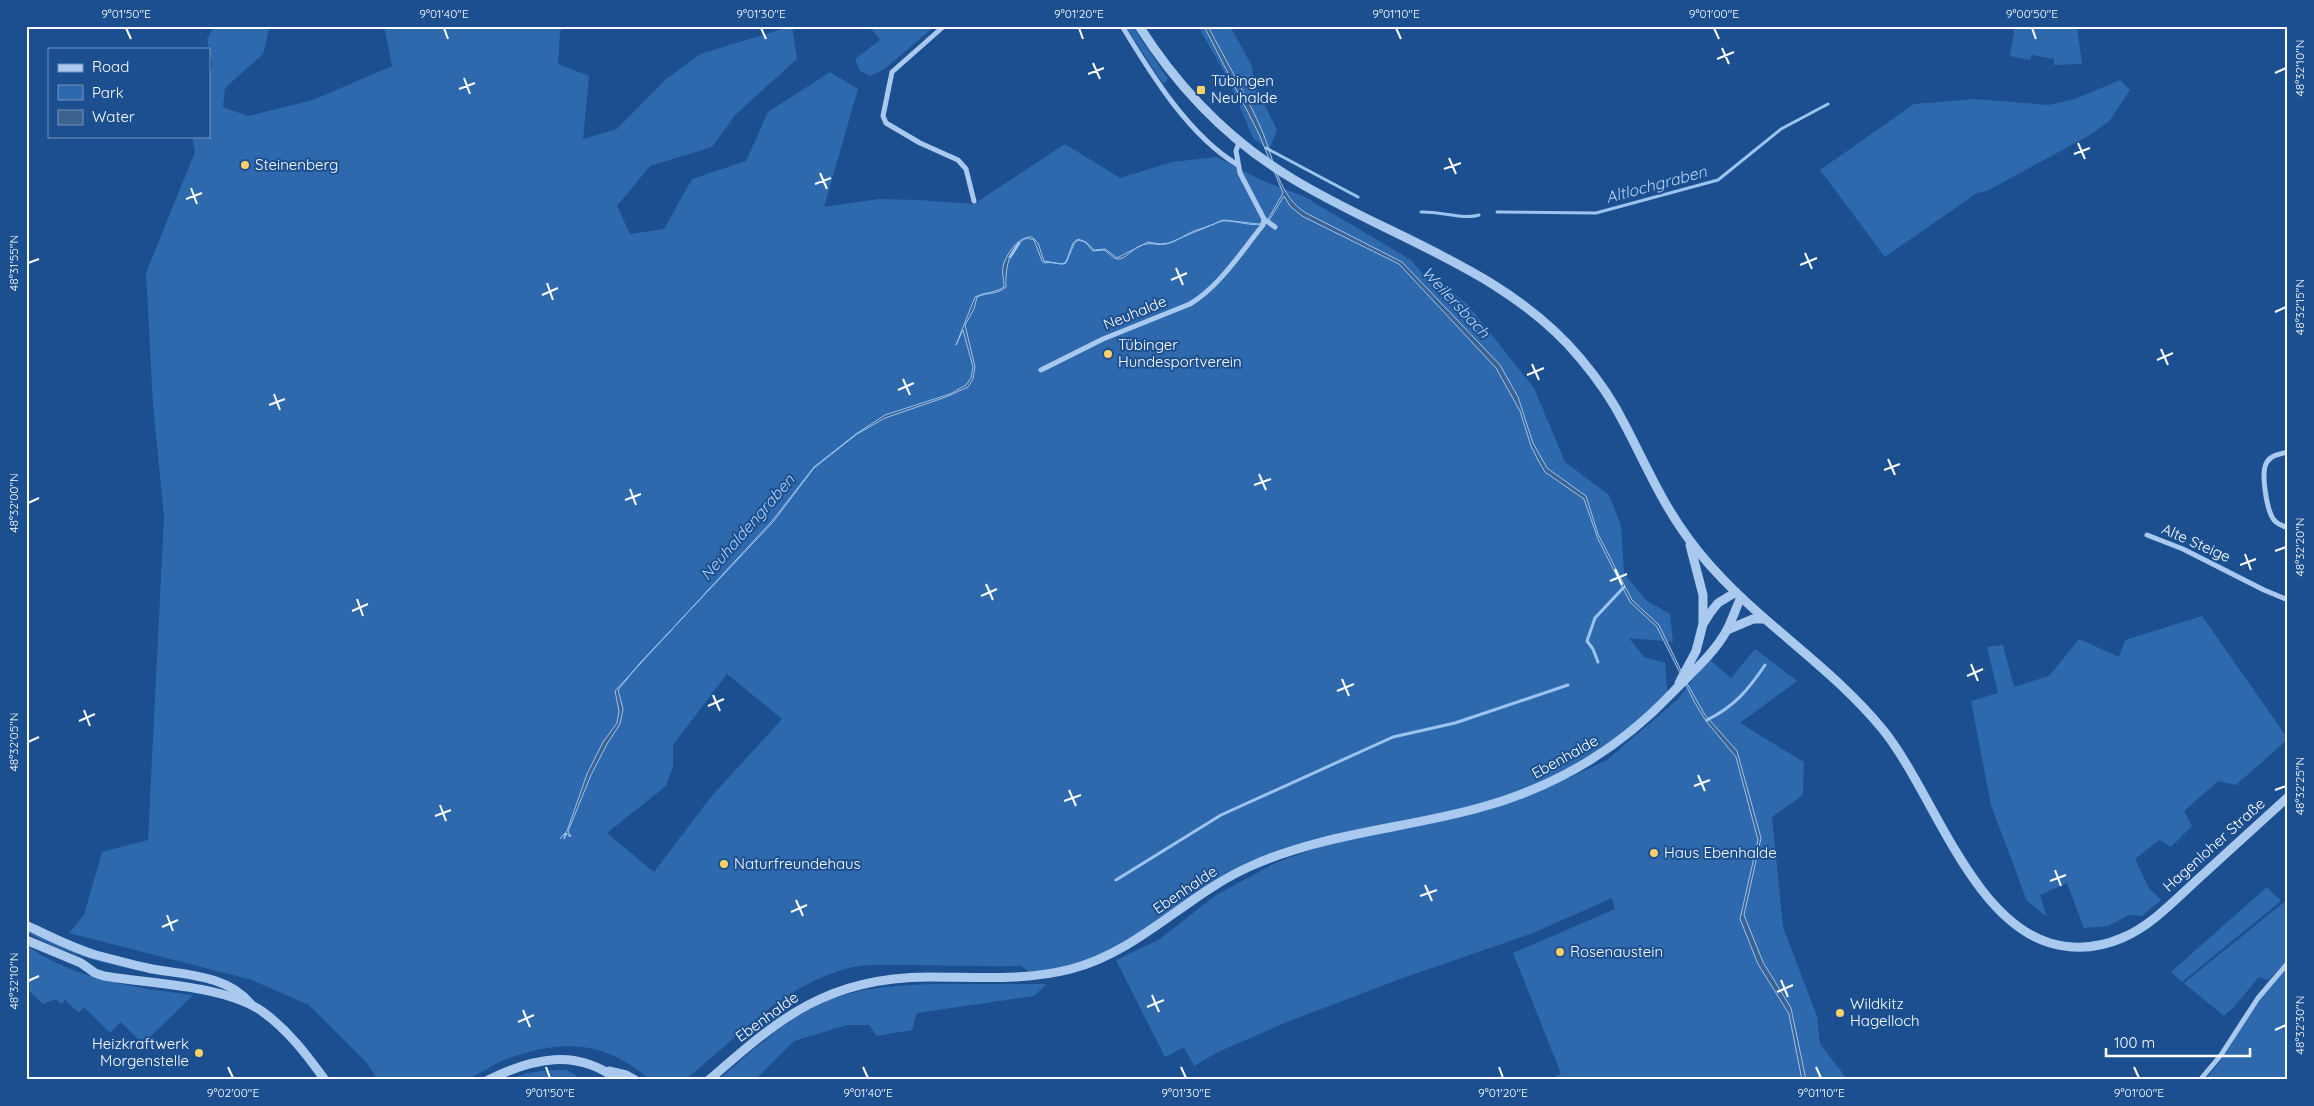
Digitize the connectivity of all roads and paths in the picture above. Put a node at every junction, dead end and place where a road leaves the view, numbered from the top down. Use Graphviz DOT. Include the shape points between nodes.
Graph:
graph roads {
  1 [pos="944,26"];
  2 [pos="1122,26"];
  3 [pos="1139,26"];
  4 [pos="1242,144"];
  5 [pos="1238,165"];
  6 [pos="974,201"];
  7 [pos="1264,219"];
  8 [pos="1275,227"];
  9 [pos="1041,370"];
  10 [pos="2288,452"];
  11 [pos="2288,528"];
  12 [pos="2147,535"];
  13 [pos="1687,537"];
  14 [pos="1738,595"];
  15 [pos="2288,600"];
  16 [pos="1765,619"];
  17 [pos="1703,624"];
  18 [pos="1726,631"];
  19 [pos="1673,692"];
  20 [pos="2288,797"];
  21 [pos="26,925"];
  22 [pos="26,940"];
  23 [pos="2288,963"];
  24 [pos="253,1006"];
  25 [pos="606,1071"];
  26 [pos="325,1080"];
  27 [pos="488,1080"];
  28 [pos="618,1080"];
  29 [pos="635,1080"];
  30 [pos="709,1080"];
  31 [pos="2200,1080"];
  1 -- 6 [label="street" via="892,72 883,116 886,123 920,143 958,160 966,169"];
  2 -- 5 [label="street" via="1174,103 1201,136"];
  3 -- 4 [label="street" via="1184,88"];
  4 -- 5 [label="street" via="1236,151"];
  4 -- 13 [label="street" via="1304,186 1494,285 1556,332 1612,403 1663,500"];
  5 -- 7 [label="street"];
  7 -- 8 [label="street"];
  7 -- 9 [label="street, Neuhalde" via="1263,225 1199,299 1103,339"];
  10 -- 11 [label="street" via="2271,457 2263,472 2274,520"];
  12 -- 15 [label="street, Alte Steige" via="2190,552"];
  13 -- 14 [label="street, Hagenloher Straße"];
  13 -- 17 [label="street" via="1700,577"];
  14 -- 16 [label="street, Hagenloher Straße"];
  14 -- 17 [label="street, Ebenhalde" via="1718,603"];
  14 -- 18 [label="street, Ebenhalde"];
  16 -- 18 [label="street" via="1746,622"];
  16 -- 20 [label="street, Hagenloher Straße" via="1839,683 1882,729 1991,903 2014,925 2049,942 2090,946 2121,938 2139,929"];
  17 -- 19 [label="street, Ebenhalde" via="1696,651"];
  18 -- 19 [label="street, Ebenhalde" via="1696,670"];
  19 -- 30 [label="street, Ebenhalde" via="1641,724 1604,752 1531,791 1474,809 1314,843 1266,859 1218,882 1125,948 1073,969 1019,977 896,979 860,984 836,992 778,1022"];
  21 -- 24 [label="street" via="69,946 98,955 212,980 242,994"];
  22 -- 24 [label="street" via="104,976 222,994"];
  23 -- 31 [label="street" via="2262,992 2221,1055"];
  24 -- 26 [label="street" via="274,1020"];
  25 -- 27 [label="street" via="586,1062 546,1060 512,1069"];
  25 -- 28 [label="street"];
  25 -- 29 [label="street"];
}
